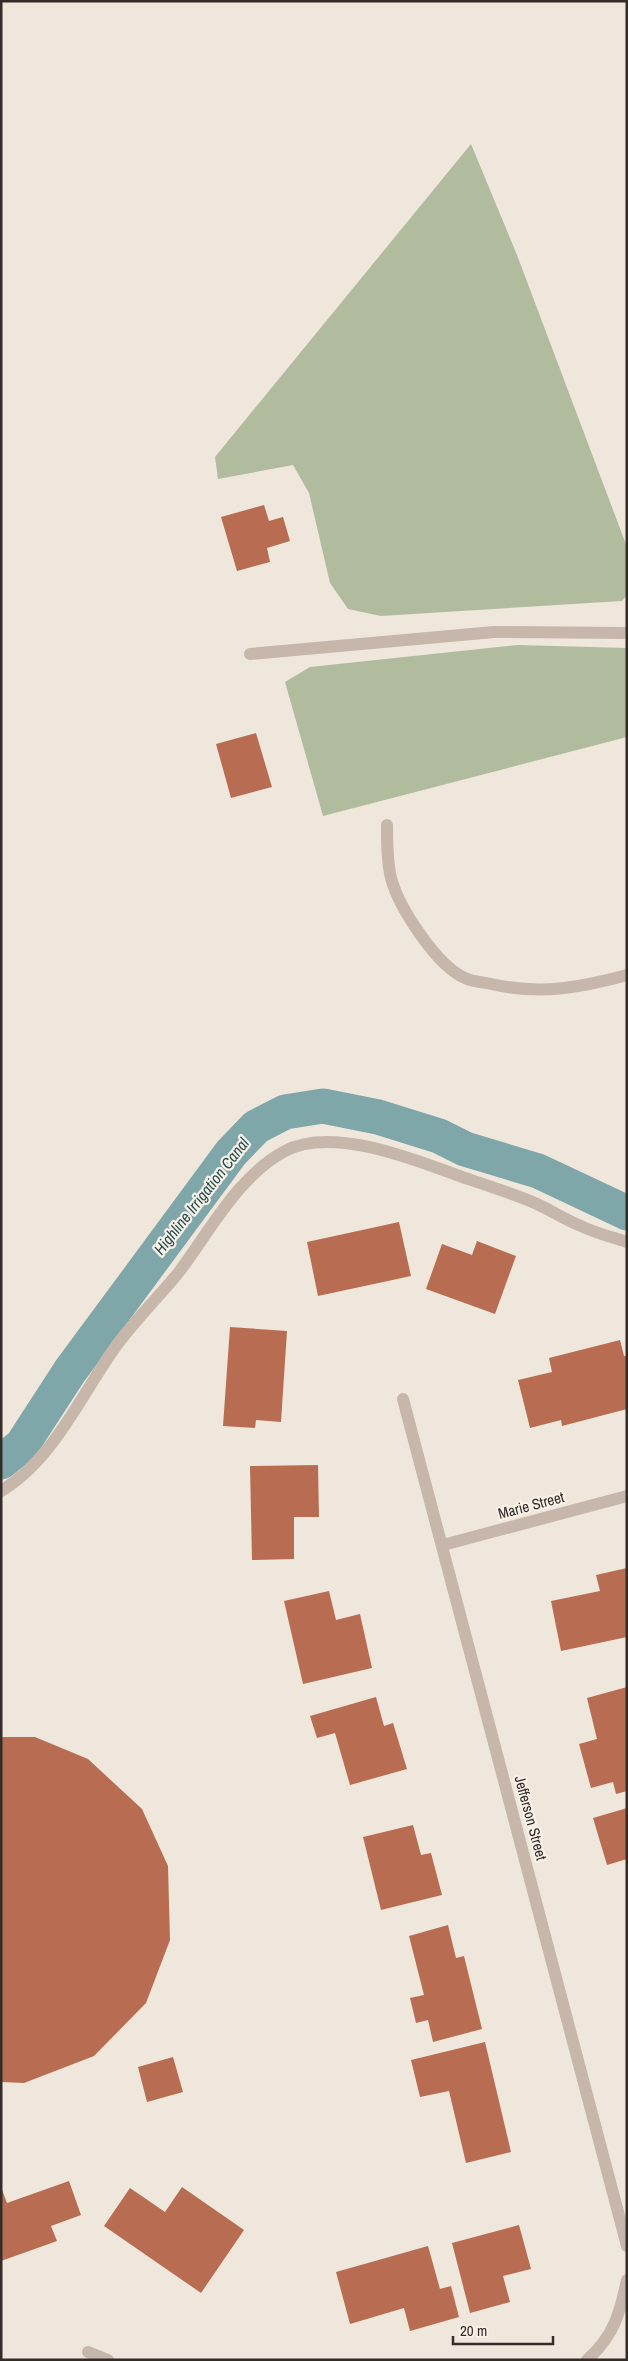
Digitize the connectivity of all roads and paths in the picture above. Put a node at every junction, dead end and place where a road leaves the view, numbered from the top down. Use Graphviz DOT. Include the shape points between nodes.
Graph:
graph roads {
  1 [pos="627,632"];
  2 [pos="250,654"];
  3 [pos="387,825"];
  4 [pos="627,976"];
  5 [pos="627,1242"];
  6 [pos="403,1399"];
  7 [pos="1,1491"];
  8 [pos="627,1496"];
  9 [pos="443,1545"];
  10 [pos="627,2246"];
  11 [pos="627,2280"];
  12 [pos="88,2352"];
  13 [pos="108,2360"];
  14 [pos="587,2360"];
  1 -- 2 [label="street" via="494,632"];
  3 -- 4 [label="street" via="392,880 410,919 430,950 464,978 520,990 582,987"];
  5 -- 7 [label="street" via="402,1155 348,1142 312,1144 286,1150 243,1185 178,1273 115,1348 51,1443 29,1470"];
  6 -- 9 [label="street, Jefferson Street"];
  8 -- 9 [label="street, Marie Street"];
  9 -- 10 [label="street, Jefferson Street"];
  11 -- 14 [label="street" via="619,2317 601,2348"];
  12 -- 13 [label="street"];
}
